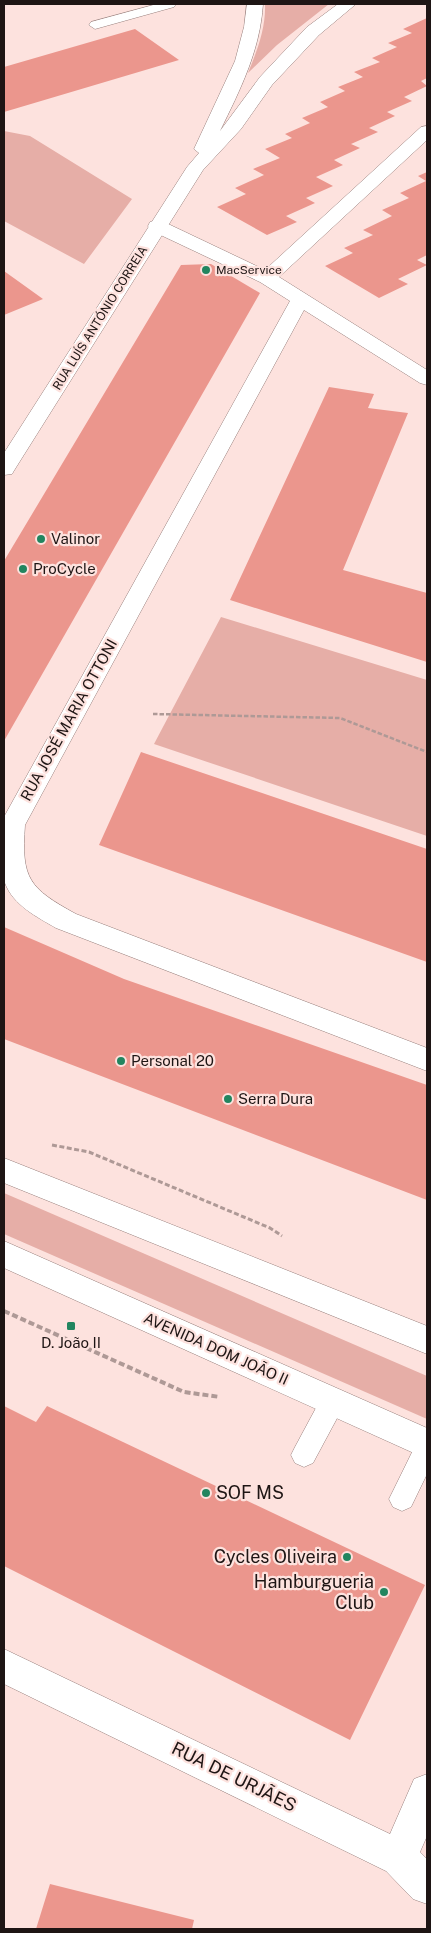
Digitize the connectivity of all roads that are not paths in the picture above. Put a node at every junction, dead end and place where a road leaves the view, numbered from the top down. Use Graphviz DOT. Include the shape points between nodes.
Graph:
graph roads {
  1 [pos="170,4"];
  2 [pos="255,4"];
  3 [pos="348,4"];
  4 [pos="95,25"];
  5 [pos="427,131"];
  6 [pos="196,167"];
  7 [pos="158,226"];
  8 [pos="267,278"];
  9 [pos="300,300"];
  10 [pos="427,378"];
  11 [pos="4,469"];
  12 [pos="427,1060"];
  13 [pos="4,1170"];
  14 [pos="4,1254"];
  15 [pos="427,1340"];
  16 [pos="333,1401"];
  17 [pos="427,1444"];
  18 [pos="427,1448"];
  19 [pos="304,1455"];
  20 [pos="402,1499"];
  21 [pos="4,1666"];
  22 [pos="427,1792"];
  23 [pos="399,1858"];
  24 [pos="427,1885"];
  1 -- 4 [label="lane"];
  2 -- 6 [label="street, RUA LUÍS ANTÓNIO CORREIA" via="246,52"];
  3 -- 6 [label="street, RUA LUÍS ANTÓNIO CORREIA" via="312,30 266,81 235,125"];
  5 -- 8 [label="street"];
  6 -- 7 [label="street, RUA LUÍS ANTÓNIO CORREIA"];
  7 -- 8 [label="street"];
  7 -- 11 [label="street, RUA LUÍS ANTÓNIO CORREIA"];
  8 -- 9 [label="street"];
  9 -- 10 [label="street"];
  9 -- 12 [label="street, RUA JOSÉ MARIA OTTONI" via="12,825 11,865 17,884 36,905 66,920"];
  13 -- 15 [label="street"];
  14 -- 16 [label="street, AVENIDA DOM JOÃO II"];
  16 -- 17 [label="street, AVENIDA DOM JOÃO II"];
  16 -- 19 [label="lane"];
  18 -- 20 [label="lane"];
  21 -- 23 [label="street, RUA DE URJÃES"];
  22 -- 23 [label="street"];
  23 -- 24 [label="street, RUA DE URJÃES"];
}
